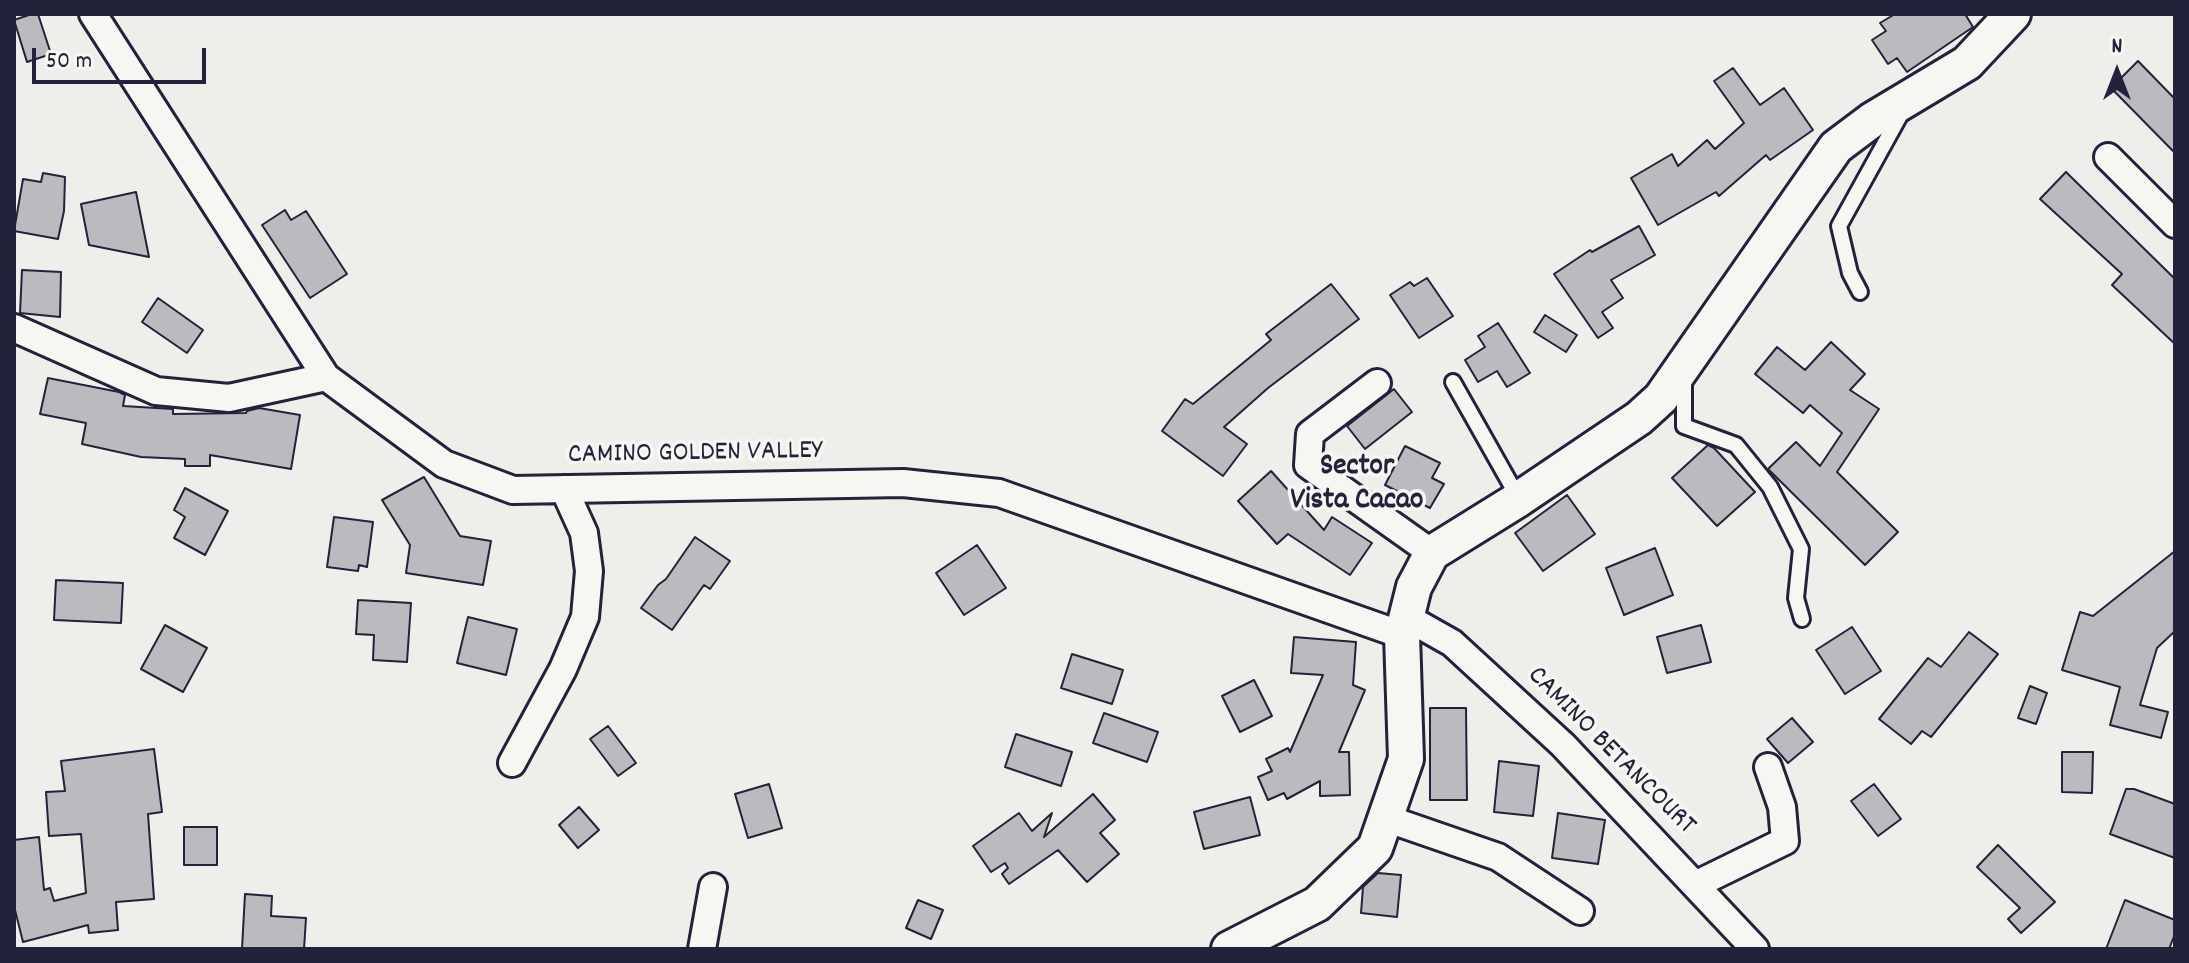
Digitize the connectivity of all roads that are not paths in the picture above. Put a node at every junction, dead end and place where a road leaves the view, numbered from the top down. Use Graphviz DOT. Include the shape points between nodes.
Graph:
graph roads {
  1 [pos="93,14"];
  2 [pos="2013,14"];
  3 [pos="1912,96"];
  4 [pos="2108,157"];
  5 [pos="2175,224"];
  6 [pos="1860,292"];
  7 [pos="14,328"];
  8 [pos="1684,365"];
  9 [pos="326,377"];
  10 [pos="1453,382"];
  11 [pos="1377,383"];
  12 [pos="564,489"];
  13 [pos="1519,499"];
  14 [pos="1432,553"];
  15 [pos="1802,619"];
  16 [pos="1404,626"];
  17 [pos="512,763"];
  18 [pos="1768,767"];
  19 [pos="1385,818"];
  20 [pos="1695,885"];
  21 [pos="713,887"];
  22 [pos="1580,911"];
  23 [pos="1235,948"];
  24 [pos="702,949"];
  25 [pos="1755,949"];
  1 -- 9 [label="street"];
  2 -- 3 [label="street" via="1967,63"];
  3 -- 6 [label="lane" via="1839,226"];
  3 -- 8 [label="street" via="1836,147"];
  4 -- 5 [label="street"];
  7 -- 9 [label="street" via="156,391 229,398"];
  8 -- 13 [label="street" via="1639,418"];
  8 -- 15 [label="lane" via="1684,426 1736,445 1770,487 1801,549 1796,598"];
  9 -- 12 [label="street, CAMINO GOLDEN VALLEY" via="444,464 513,490"];
  10 -- 13 [label="lane"];
  11 -- 14 [label="street" via="1310,434 1308,465"];
  12 -- 16 [label="street, CAMINO GOLDEN VALLEY" via="903,483 999,493"];
  12 -- 17 [label="street" via="584,533 589,571 585,617"];
  13 -- 14 [label="street"];
  14 -- 16 [label="street" via="1414,587"];
  16 -- 19 [label="street" via="1406,759"];
  16 -- 20 [label="street, CAMINO BETANCOURT" via="1452,643 1563,745"];
  18 -- 20 [label="street" via="1782,807 1785,841"];
  19 -- 22 [label="street" via="1498,857"];
  19 -- 23 [label="street" via="1375,848 1317,904"];
  20 -- 25 [label="street, CAMINO BETANCOURT"];
  21 -- 24 [label="street"];
}
